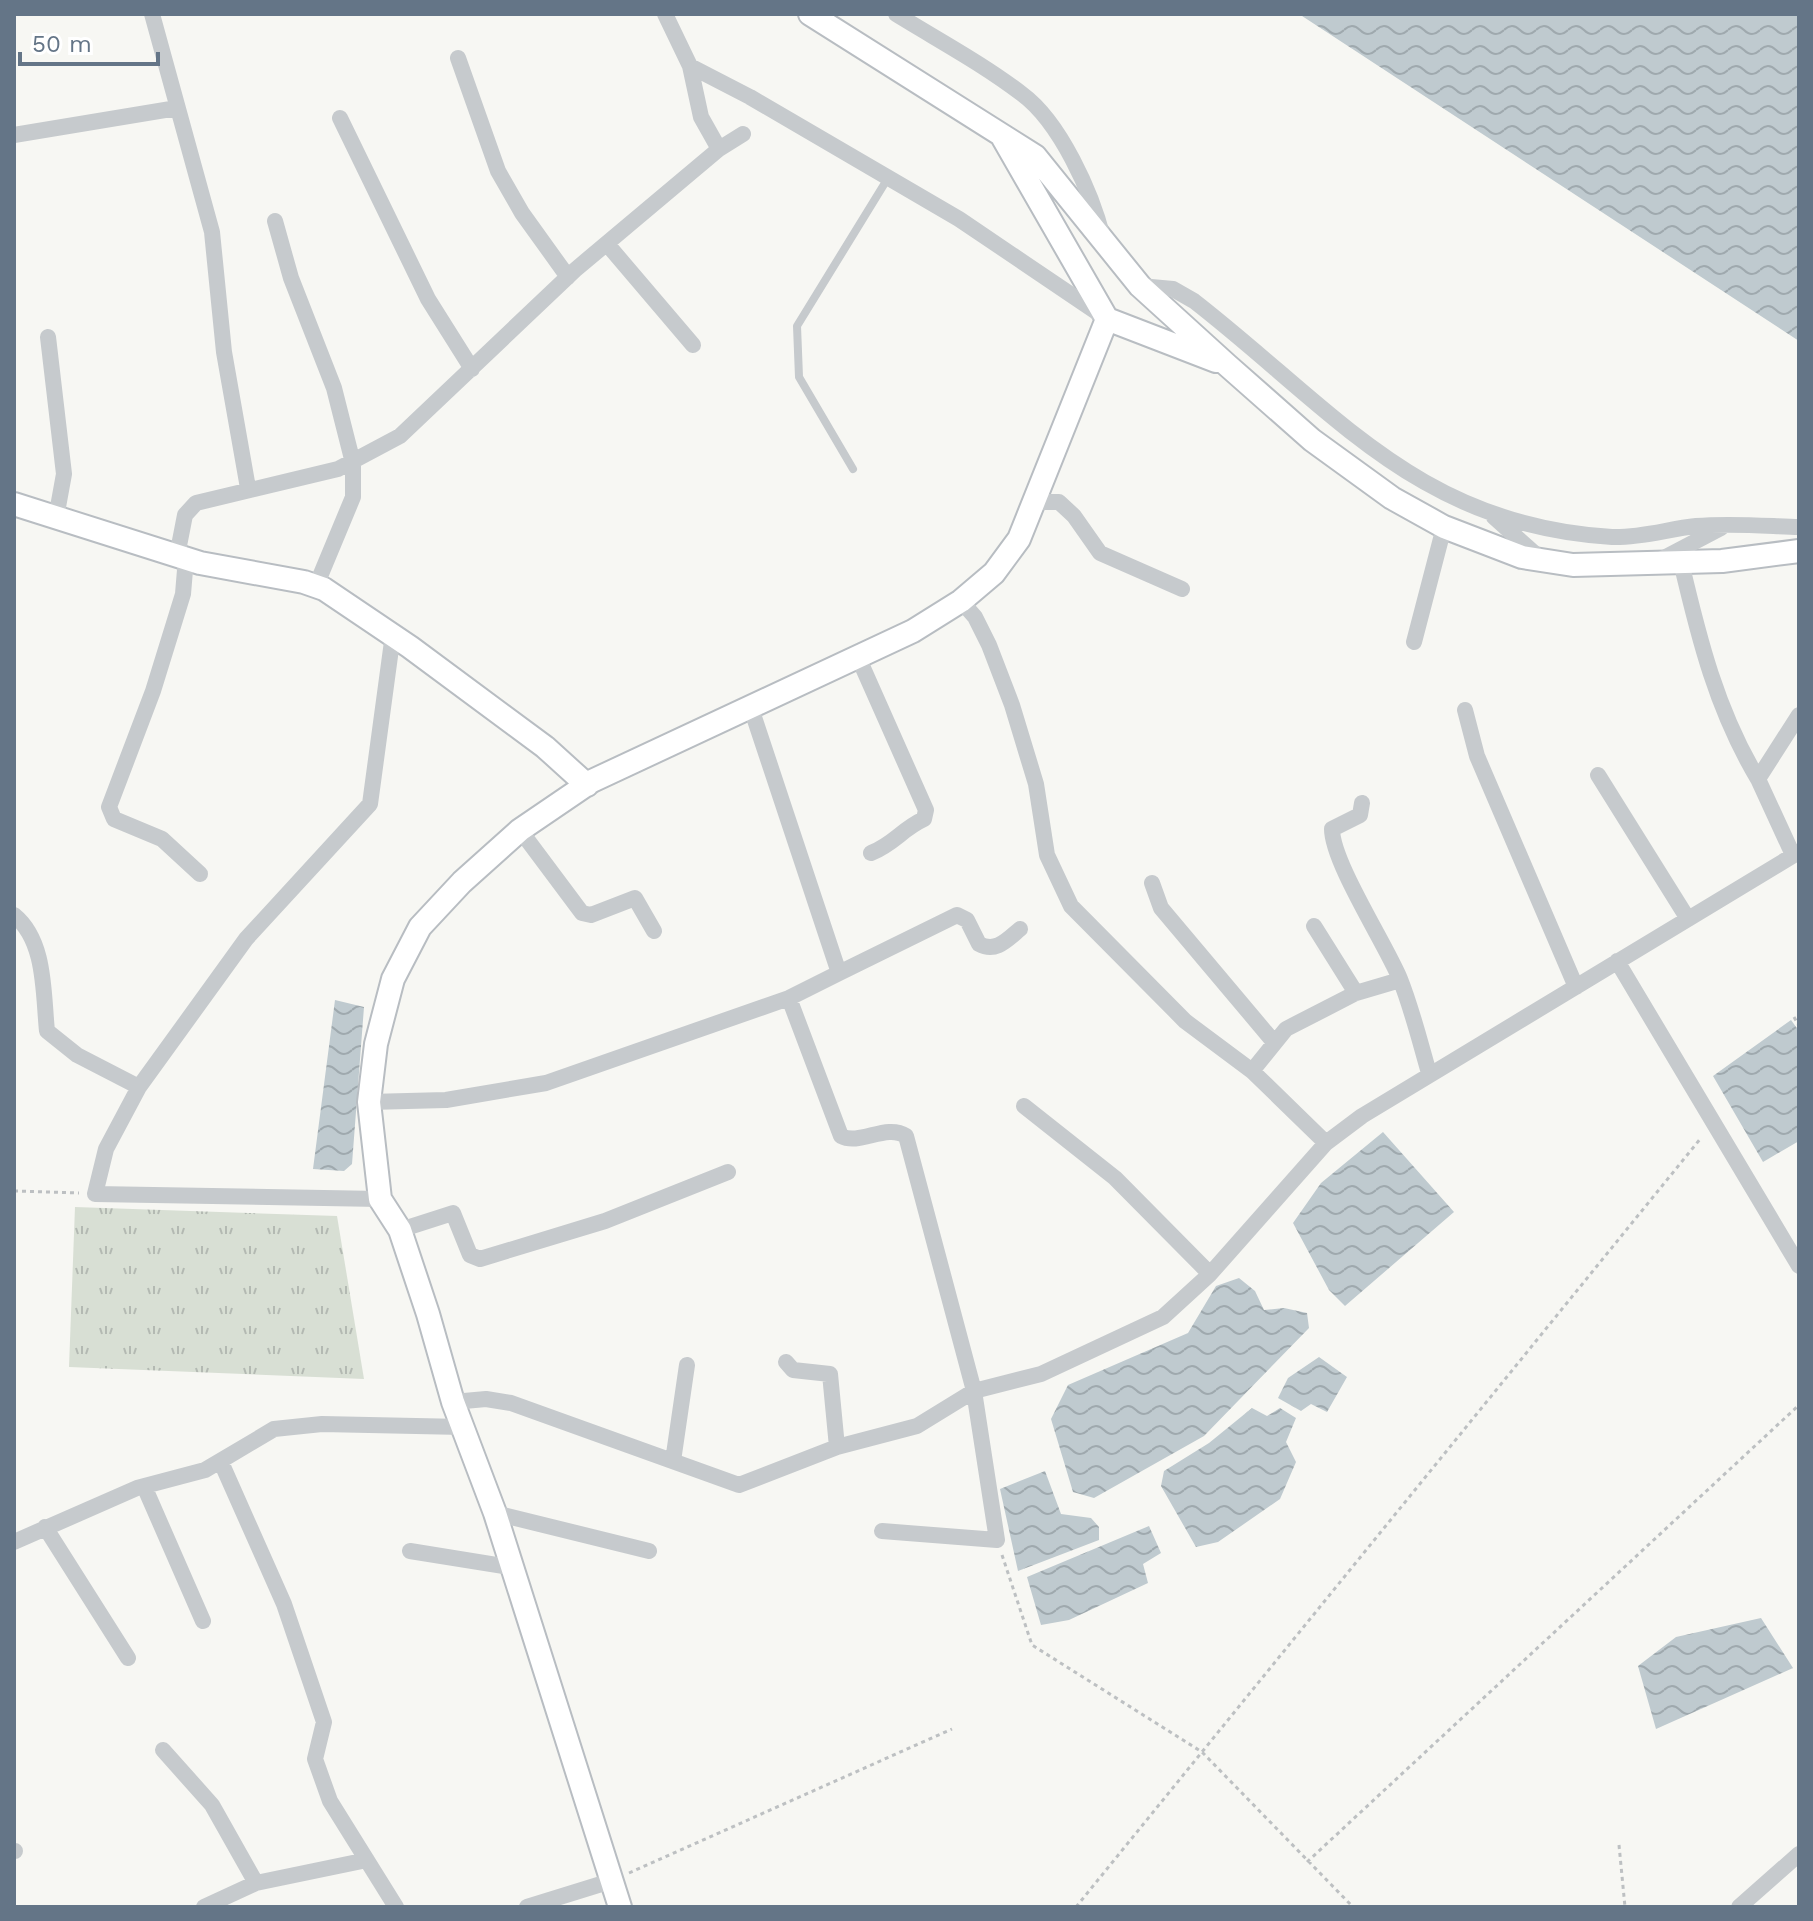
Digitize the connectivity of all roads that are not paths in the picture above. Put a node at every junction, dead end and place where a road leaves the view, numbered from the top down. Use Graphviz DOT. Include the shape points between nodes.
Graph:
graph roads {
  1 [pos="152,14"];
  2 [pos="665,14"];
  3 [pos="810,14"];
  4 [pos="896,14"];
  5 [pos="458,58"];
  6 [pos="690,66"];
  7 [pos="177,108"];
  8 [pos="340,118"];
  9 [pos="998,130"];
  10 [pos="743,134"];
  11 [pos="14,135"];
  12 [pos="719,149"];
  13 [pos="888,178"];
  14 [pos="275,221"];
  15 [pos="1104,243"];
  16 [pos="607,244"];
  17 [pos="568,277"];
  18 [pos="1140,286"];
  19 [pos="1107,319"];
  20 [pos="48,337"];
  21 [pos="693,345"];
  22 [pos="1227,365"];
  23 [pos="472,369"];
  24 [pos="353,463"];
  25 [pos="853,469"];
  26 [pos="248,488"];
  27 [pos="1035,502"];
  28 [pos="14,504"];
  29 [pos="1489,513"];
  30 [pos="56,518"];
  31 [pos="1726,526"];
  32 [pos="1444,527"];
  33 [pos="1799,527"];
  34 [pos="1799,551"];
  35 [pos="181,557"];
  36 [pos="1543,561"];
  37 [pos="1657,562"];
  38 [pos="1681,562"];
  39 [pos="316,586"];
  40 [pos="1182,589"];
  41 [pos="961,601"];
  42 [pos="393,634"];
  43 [pos="1414,642"];
  44 [pos="859,659"];
  45 [pos="750,705"];
  46 [pos="1465,710"];
  47 [pos="1799,715"];
  48 [pos="1598,775"];
  49 [pos="1758,779"];
  50 [pos="587,785"];
  51 [pos="1362,803"];
  52 [pos="520,830"];
  53 [pos="871,853"];
  54 [pos="1796,854"];
  55 [pos="200,874"];
  56 [pos="1152,883"];
  57 [pos="14,915"];
  58 [pos="1688,919"];
  59 [pos="1314,926"];
  60 [pos="1020,929"];
  61 [pos="654,931"];
  62 [pos="1617,961"];
  63 [pos="839,973"];
  64 [pos="1400,980"];
  65 [pos="1576,987"];
  66 [pos="1356,993"];
  67 [pos="789,998"];
  68 [pos="1273,1041"];
  69 [pos="1252,1071"];
  70 [pos="1429,1073"];
  71 [pos="139,1087"];
  72 [pos="369,1102"];
  73 [pos="1024,1106"];
  74 [pos="1326,1143"];
  75 [pos="728,1172"];
  76 [pos="380,1199"];
  77 [pos="400,1230"];
  78 [pos="1799,1266"];
  79 [pos="1210,1274"];
  80 [pos="786,1362"];
  81 [pos="687,1365"];
  82 [pos="974,1391"];
  83 [pos="453,1402"];
  84 [pos="463,1427"];
  85 [pos="837,1447"];
  86 [pos="673,1461"];
  87 [pos="221,1462"];
  88 [pos="144,1486"];
  89 [pos="495,1513"];
  90 [pos="45,1527"];
  91 [pos="882,1531"];
  92 [pos="14,1542"];
  93 [pos="410,1551"];
  94 [pos="649,1551"];
  95 [pos="510,1567"];
  96 [pos="203,1621"];
  97 [pos="128,1658"];
  98 [pos="163,1750"];
  99 [pos="1799,1854"];
  100 [pos="367,1860"];
  101 [pos="611,1881"];
  102 [pos="256,1883"];
  103 [pos="204,1907"];
  104 [pos="396,1907"];
  105 [pos="527,1907"];
  106 [pos="620,1907"];
  107 [pos="1739,1907"];
  1 -- 7 [label="street"];
  2 -- 6 [label="street"];
  3 -- 9 [label="street"];
  4 -- 15 [label="street" via="1024,95 1044,116 1095,203"];
  5 -- 17 [label="street" via="498,171"];
  6 -- 12 [label="street" via="701,117"];
  6 -- 13 [label="street"];
  7 -- 11 [label="street"];
  7 -- 26 [label="street" via="212,232 224,352"];
  8 -- 23 [label="street" via="428,299"];
  9 -- 15 [label="street" via="1035,156"];
  9 -- 19 [label="street"];
  10 -- 12 [label="street"];
  12 -- 16 [label="street"];
  13 -- 19 [label="street"];
  13 -- 25 [label="lane" via="797,326 799,377"];
  14 -- 24 [label="street" via="334,388"];
  15 -- 18 [label="street"];
  16 -- 17 [label="street"];
  16 -- 21 [label="street"];
  17 -- 23 [label="street"];
  18 -- 22 [label="street"];
  18 -- 29 [label="street" via="1173,289 1194,301 1383,459"];
  19 -- 22 [label="street"];
  19 -- 27 [label="street"];
  20 -- 30 [label="street" via="64,462"];
  22 -- 32 [label="street" via="1312,440 1392,498"];
  23 -- 24 [label="street" via="400,436"];
  24 -- 26 [label="street"];
  24 -- 39 [label="street" via="353,497"];
  26 -- 35 [label="street" via="196,503 185,515"];
  27 -- 40 [label="street" via="1059,502 1100,553"];
  27 -- 41 [label="street" via="994,573"];
  28 -- 30 [label="street"];
  29 -- 31 [label="street" via="1612,537"];
  29 -- 36 [label="street"];
  30 -- 35 [label="street"];
  31 -- 33 [label="street"];
  31 -- 37 [label="street"];
  32 -- 36 [label="street"];
  32 -- 43 [label="street"];
  34 -- 38 [label="street"];
  35 -- 39 [label="street"];
  35 -- 55 [label="street" via="183,594 109,807 114,819 162,839"];
  36 -- 37 [label="street"];
  37 -- 38 [label="street"];
  38 -- 49 [label="street" via="1714,692"];
  39 -- 42 [label="street"];
  41 -- 44 [label="street"];
  41 -- 69 [label="street" via="989,645 1012,705 1036,784 1047,855 1071,906 1185,1021"];
  42 -- 50 [label="street" via="545,747"];
  42 -- 71 [label="street" via="370,804 246,939"];
  44 -- 45 [label="street"];
  44 -- 53 [label="street" via="926,810 924,819 903,829 895,842"];
  45 -- 50 [label="street"];
  45 -- 63 [label="street"];
  46 -- 65 [label="street" via="1477,756"];
  47 -- 49 [label="street"];
  48 -- 58 [label="street"];
  49 -- 54 [label="street"];
  50 -- 52 [label="street"];
  51 -- 64 [label="street" via="1360,815 1338,824 1332,835"];
  52 -- 61 [label="street" via="582,913 591,915 635,898"];
  52 -- 72 [label="street" via="420,927 393,979 376,1044"];
  54 -- 58 [label="street"];
  56 -- 68 [label="street" via="1161,908"];
  57 -- 71 [label="street" via="40,959 47,1031 77,1055"];
  58 -- 62 [label="street"];
  59 -- 66 [label="street"];
  60 -- 63 [label="street" via="990,948 979,944 967,920 957,915"];
  62 -- 65 [label="street"];
  62 -- 78 [label="street"];
  63 -- 67 [label="street"];
  64 -- 66 [label="street"];
  64 -- 70 [label="street"];
  65 -- 70 [label="street"];
  66 -- 68 [label="street"];
  67 -- 72 [label="street" via="546,1083 446,1100"];
  67 -- 82 [label="street" via="841,1136 853,1139 895,1131 906,1136"];
  68 -- 69 [label="street"];
  69 -- 74 [label="street"];
  70 -- 74 [label="street"];
  71 -- 76 [label="street" via="106,1149 95,1194"];
  72 -- 76 [label="street"];
  73 -- 79 [label="street" via="1115,1178"];
  74 -- 79 [label="street"];
  75 -- 77 [label="street" via="605,1221 480,1259 470,1255 453,1213"];
  76 -- 77 [label="street"];
  77 -- 83 [label="street"];
  79 -- 82 [label="street" via="1163,1317 1041,1374"];
  80 -- 85 [label="street" via="793,1370 830,1374"];
  81 -- 86 [label="street"];
  82 -- 85 [label="street" via="917,1426"];
  82 -- 91 [label="street" via="997,1540"];
  83 -- 84 [label="street"];
  83 -- 86 [label="street" via="511,1403"];
  84 -- 87 [label="street" via="290,1426 260,1436"];
  84 -- 89 [label="street"];
  85 -- 86 [label="street" via="739,1485"];
  87 -- 88 [label="street"];
  87 -- 100 [label="street" via="284,1604 324,1722 315,1759 330,1801"];
  88 -- 90 [label="street"];
  88 -- 96 [label="street"];
  89 -- 94 [label="street"];
  89 -- 95 [label="street"];
  90 -- 92 [label="street"];
  90 -- 97 [label="street"];
  93 -- 95 [label="street"];
  95 -- 101 [label="street"];
  98 -- 102 [label="street" via="212,1805"];
  99 -- 107 [label="street"];
  100 -- 102 [label="street"];
  100 -- 104 [label="street"];
  101 -- 105 [label="street"];
  101 -- 106 [label="street"];
  102 -- 103 [label="street"];
}
